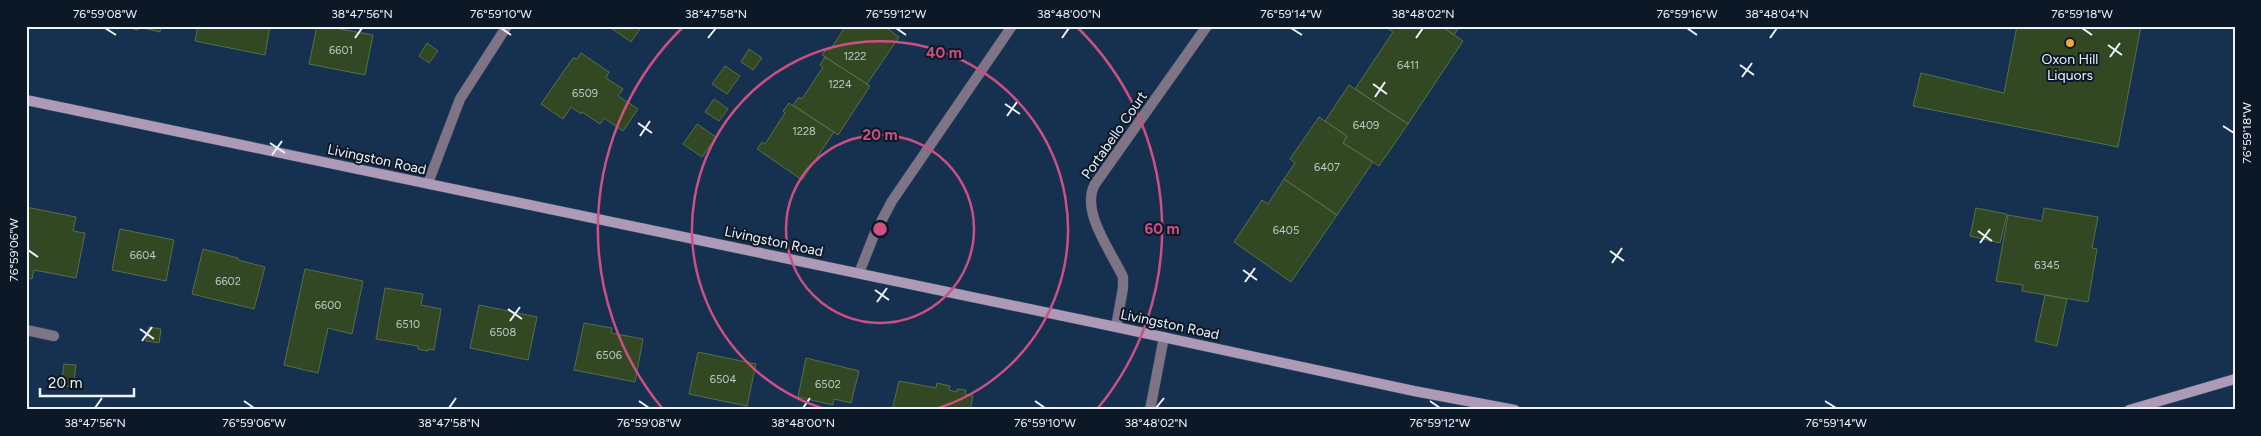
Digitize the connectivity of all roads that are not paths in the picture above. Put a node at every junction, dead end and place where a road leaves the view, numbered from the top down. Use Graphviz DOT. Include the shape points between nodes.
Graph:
graph roads {
  1 [pos="507,26"];
  2 [pos="1012,26"];
  3 [pos="1207,26"];
  4 [pos="26,100"];
  5 [pos="428,183"];
  6 [pos="859,273"];
  7 [pos="1116,327"];
  8 [pos="26,330"];
  9 [pos="54,336"];
  10 [pos="1164,337"];
  11 [pos="2235,379"];
  12 [pos="1150,410"];
  13 [pos="1515,410"];
  14 [pos="2129,410"];
  1 -- 5 [label="street" via="460,99"];
  2 -- 6 [label="street" via="892,201"];
  3 -- 7 [label="street, Portabello Court" via="1090,196 1092,216 1123,277 1124,288"];
  4 -- 5 [label="main road, Livingston Road"];
  5 -- 6 [label="main road, Livingston Road"];
  6 -- 7 [label="main road, Livingston Road"];
  7 -- 10 [label="main road, Livingston Road"];
  8 -- 9 [label="street"];
  10 -- 12 [label="street"];
  10 -- 13 [label="main road, Livingston Road"];
  11 -- 14 [label="main road"];
}
